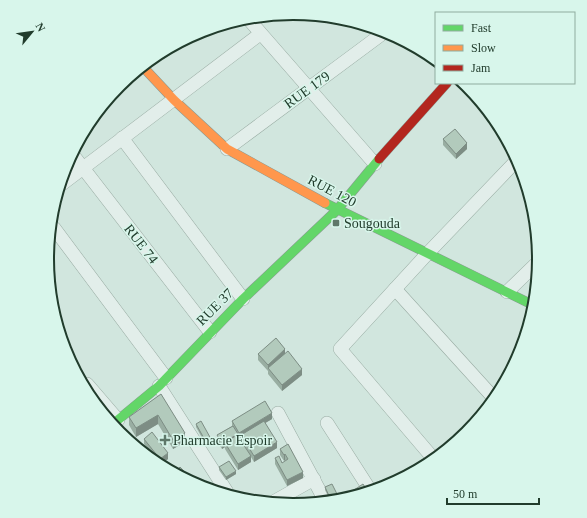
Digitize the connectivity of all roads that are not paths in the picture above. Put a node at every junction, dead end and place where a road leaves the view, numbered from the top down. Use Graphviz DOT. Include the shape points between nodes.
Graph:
graph roads {
  1 [pos="252,24"];
  2 [pos="260,34"];
  3 [pos="380,36"];
  4 [pos="146,70"];
  5 [pos="446,84"];
  6 [pos="309,88"];
  7 [pos="174,100"];
  8 [pos="122,138"];
  9 [pos="227,149"];
  10 [pos="76,160"];
  11 [pos="376,164"];
  12 [pos="513,165"];
  13 [pos="82,168"];
  14 [pos="68,179"];
  15 [pos="337,210"];
  16 [pos="57,232"];
  17 [pos="427,254"];
  18 [pos="532,268"];
  19 [pos="395,289"];
  20 [pos="506,292"];
  21 [pos="243,299"];
  22 [pos="528,303"];
  23 [pos="210,332"];
  24 [pos="162,382"];
  25 [pos="490,394"];
  26 [pos="278,413"];
  27 [pos="117,420"];
  28 [pos="327,423"];
  29 [pos="431,455"];
  30 [pos="314,479"];
  31 [pos="367,486"];
  32 [pos="224,487"];
  33 [pos="323,496"];
  34 [pos="282,497"];
  1 -- 2 [label="street"];
  2 -- 6 [label="street"];
  2 -- 7 [label="street"];
  3 -- 6 [label="street, RUE 179"];
  4 -- 7 [label="main road, RUE 120"];
  5 -- 11 [label="main road, RUE 37"];
  6 -- 9 [label="street, RUE 179"];
  6 -- 11 [label="street"];
  7 -- 8 [label="street"];
  7 -- 9 [label="main road, RUE 120"];
  8 -- 13 [label="street"];
  8 -- 21 [label="street"];
  9 -- 15 [label="main road, RUE 120"];
  10 -- 13 [label="street, RUE 74"];
  11 -- 15 [label="main road, RUE 37"];
  12 -- 17 [label="street"];
  13 -- 14 [label="street"];
  13 -- 23 [label="street, RUE 74"];
  15 -- 17 [label="main road, RUE 120"];
  15 -- 21 [label="main road, RUE 37"];
  16 -- 24 [label="street"];
  17 -- 19 [label="street"];
  17 -- 20 [label="main road, RUE 120"];
  18 -- 20 [label="street"];
  19 -- 25 [label="street"];
  19 -- 29 [label="street" via="340,349"];
  20 -- 22 [label="main road, RUE 120"];
  21 -- 23 [label="main road, RUE 37"];
  23 -- 24 [label="main road, RUE 37"];
  24 -- 27 [label="main road, RUE 37"];
  24 -- 32 [label="street"];
  26 -- 30 [label="street"];
  28 -- 31 [label="street"];
  30 -- 33 [label="street"];
  30 -- 34 [label="street"];
}
